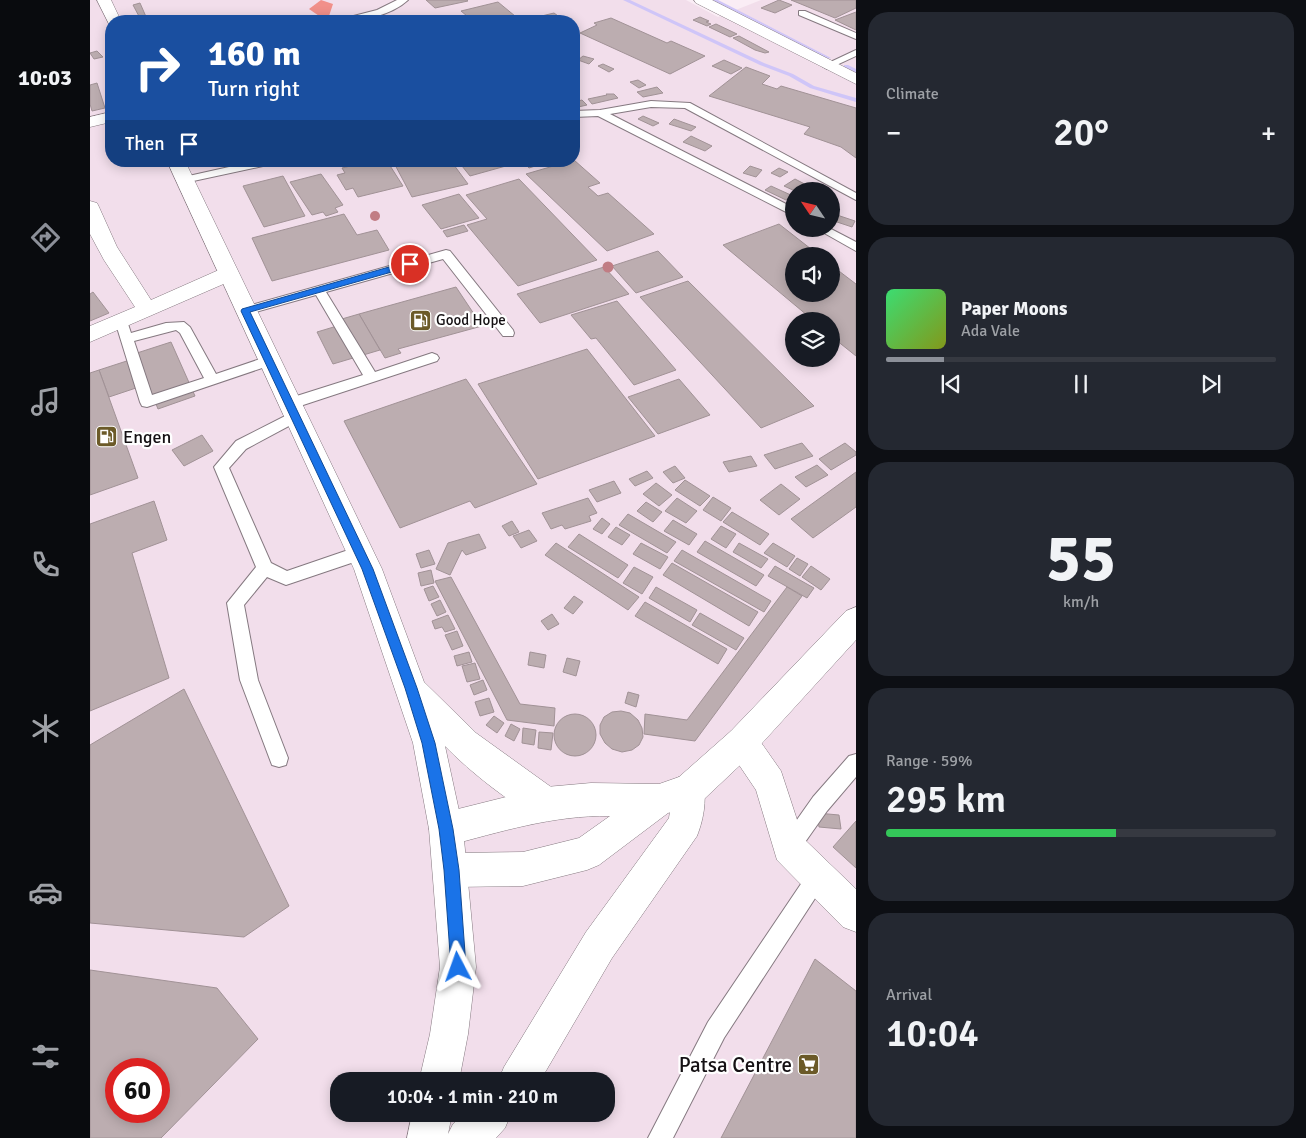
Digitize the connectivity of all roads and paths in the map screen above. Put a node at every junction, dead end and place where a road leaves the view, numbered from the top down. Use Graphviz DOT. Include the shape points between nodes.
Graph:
graph roads {
  1 [pos="104,0"];
  2 [pos="404,0"];
  3 [pos="700,0"];
  4 [pos="802,13"];
  5 [pos="111,15"];
  6 [pos="366,15"];
  7 [pos="856,36"];
  8 [pos="856,53"];
  9 [pos="827,66"];
  10 [pos="856,78"];
  11 [pos="600,113"];
  12 [pos="580,114"];
  13 [pos="105,118"];
  14 [pos="90,122"];
  15 [pos="211,167"];
  16 [pos="180,170"];
  17 [pos="856,197"];
  18 [pos="90,207"];
  19 [pos="785,208"];
  20 [pos="840,238"];
  21 [pos="856,247"];
  22 [pos="228,274"];
  23 [pos="319,290"];
  24 [pos="146,309"];
  25 [pos="245,311"];
  26 [pos="124,330"];
  27 [pos="508,333"];
  28 [pos="90,335"];
  29 [pos="432,358"];
  30 [pos="268,361"];
  31 [pos="371,377"];
  32 [pos="212,380"];
  33 [pos="292,410"];
  34 [pos="360,553"];
  35 [pos="265,568"];
  36 [pos="856,620"];
  37 [pos="411,688"];
  38 [pos="742,742"];
  39 [pos="279,758"];
  40 [pos="856,763"];
  41 [pos="674,795"];
  42 [pos="546,804"];
  43 [pos="446,829"];
  44 [pos="789,848"];
  45 [pos="451,870"];
  46 [pos="818,876"];
  47 [pos="856,914"];
  48 [pos="441,1072"];
  49 [pos="523,1072"];
  50 [pos="430,1122"];
  51 [pos="484,1122"];
  52 [pos="427,1138"];
  53 [pos="467,1138"];
  54 [pos="660,1138"];
  1 -- 5 [label="main road"];
  2 -- 6 [label="lane"];
  3 -- 9 [label="main road"];
  4 -- 7 [label="lane"];
  8 -- 9 [label="lane"];
  9 -- 10 [label="main road"];
  11 -- 12 [label="lane"];
  11 -- 17 [label="lane" via="651,104 687,105"];
  11 -- 19 [label="lane"];
  13 -- 14 [label="main road"];
  15 -- 16 [label="lane"];
  16 -- 22 [label="main road"];
  18 -- 24 [label="main road" via="94,223"];
  20 -- 21 [label="lane"];
  22 -- 24 [label="main road"];
  22 -- 25 [label="main road"];
  23 -- 25 [label="lane"];
  23 -- 27 [label="lane" via="446,254"];
  23 -- 31 [label="lane"];
  24 -- 26 [label="main road"];
  25 -- 30 [label="main road"];
  26 -- 28 [label="main road"];
  26 -- 32 [label="lane" via="179,325 185,330"];
  26 -- 32 [label="lane" via="147,402"];
  29 -- 31 [label="lane"];
  30 -- 32 [label="lane"];
  30 -- 33 [label="main road"];
  31 -- 33 [label="lane"];
  33 -- 34 [label="main road"];
  33 -- 35 [label="lane" via="241,445 221,467"];
  34 -- 35 [label="lane" via="286,578"];
  34 -- 37 [label="main road"];
  35 -- 39 [label="lane" via="235,603 249,680"];
  36 -- 38 [label="main road"];
  37 -- 42 [label="main road" via="465,744"];
  37 -- 43 [label="main road" via="428,743"];
  38 -- 41 [label="main road"];
  38 -- 44 [label="main road" via="770,782"];
  40 -- 44 [label="lane" via="820,804"];
  41 -- 42 [label="main road"];
  41 -- 45 [label="main road" via="587,853 523,868"];
  41 -- 49 [label="main road" via="685,824 599,946"];
  42 -- 43 [label="main road"];
  43 -- 45 [label="main road"];
  44 -- 46 [label="main road"];
  45 -- 48 [label="main road" via="458,967"];
  46 -- 47 [label="main road"];
  46 -- 54 [label="lane" via="716,1030"];
  50 -- 52 [label="main road"];
  51 -- 53 [label="main road"];
}
